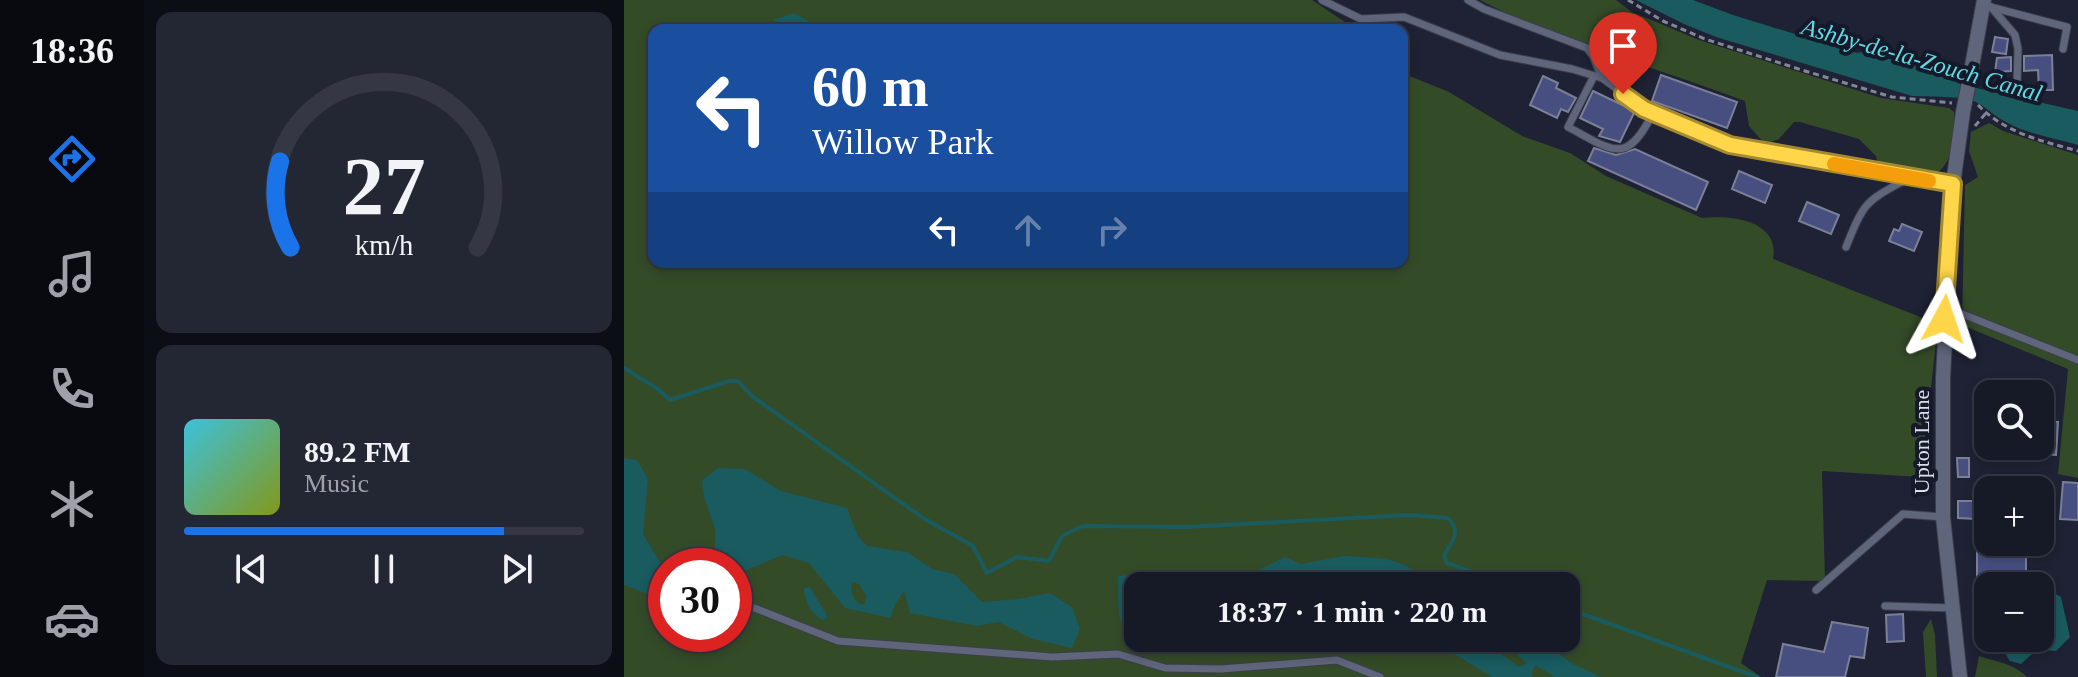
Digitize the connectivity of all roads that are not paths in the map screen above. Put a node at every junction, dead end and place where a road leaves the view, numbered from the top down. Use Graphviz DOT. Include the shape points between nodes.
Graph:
graph roads {
  1 [pos="1322,0"];
  2 [pos="1468,0"];
  3 [pos="1986,4"];
  4 [pos="2063,49"];
  5 [pos="1598,77"];
  6 [pos="2017,85"];
  7 [pos="1653,113"];
  8 [pos="1909,178"];
  9 [pos="1953,184"];
  10 [pos="1846,247"];
  11 [pos="1945,313"];
  12 [pos="2078,360"];
  13 [pos="1943,517"];
  14 [pos="1816,590"];
  15 [pos="1885,606"];
  16 [pos="752,607"];
  17 [pos="1953,608"];
  18 [pos="1380,677"];
  19 [pos="1960,677"];
  1 -- 5 [label="lane" via="1361,19 1404,17 1500,55"];
  2 -- 5 [label="lane" via="1587,48"];
  3 -- 4 [label="lane" via="2067,27"];
  3 -- 6 [label="lane" via="2015,35"];
  3 -- 9 [label="street, Upton Lane, bridge" via="1959,108"];
  5 -- 7 [label="lane"];
  5 -- 7 [label="lane" via="1568,127 1619,150 1639,139"];
  7 -- 8 [label="lane" via="1730,145"];
  8 -- 9 [label="lane"];
  8 -- 10 [label="lane" via="1867,202"];
  9 -- 11 [label="street, Upton Lane"];
  11 -- 12 [label="lane"];
  11 -- 13 [label="street, Upton Lane"];
  13 -- 14 [label="lane" via="1903,514"];
  13 -- 17 [label="street, Upton Lane"];
  15 -- 17 [label="lane"];
  16 -- 18 [label="lane" via="838,641 1052,657 1118,654 1165,668 1337,660"];
  17 -- 19 [label="street, Upton Lane"];
}
